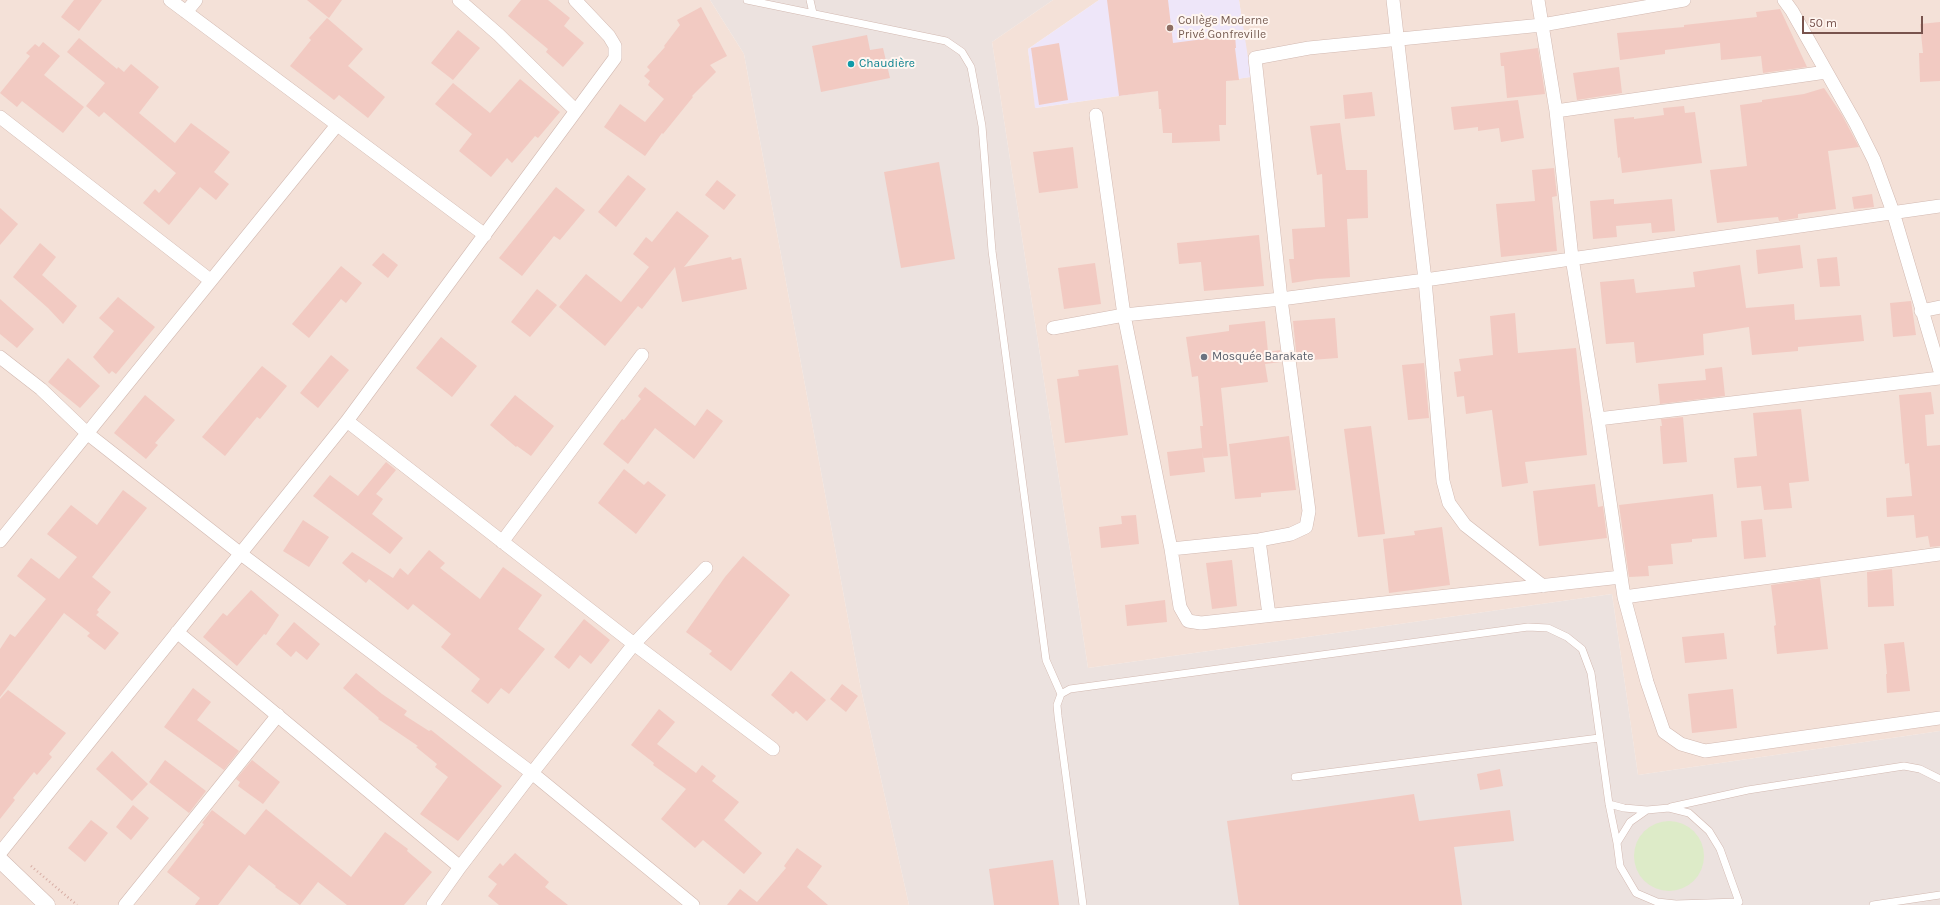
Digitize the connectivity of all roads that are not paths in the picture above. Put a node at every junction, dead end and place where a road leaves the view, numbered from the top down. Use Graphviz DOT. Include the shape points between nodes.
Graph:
graph roads {
  1 [pos="170,0"];
  2 [pos="196,0"];
  3 [pos="459,0"];
  4 [pos="575,0"];
  5 [pos="747,0"];
  6 [pos="810,0"];
  7 [pos="1393,0"];
  8 [pos="1538,0"];
  9 [pos="1684,0"];
  10 [pos="1784,0"];
  11 [pos="186,12"];
  12 [pos="813,13"];
  13 [pos="1542,25"];
  14 [pos="1399,40"];
  15 [pos="1826,72"];
  16 [pos="576,111"];
  17 [pos="1556,111"];
  18 [pos="1096,115"];
  19 [pos="0,117"];
  20 [pos="337,124"];
  21 [pos="1940,206"];
  22 [pos="1893,212"];
  23 [pos="485,235"];
  24 [pos="1572,258"];
  25 [pos="210,280"];
  26 [pos="1426,280"];
  27 [pos="1281,299"];
  28 [pos="1940,307"];
  29 [pos="1921,310"];
  30 [pos="1124,315"];
  31 [pos="1053,328"];
  32 [pos="642,355"];
  33 [pos="0,357"];
  34 [pos="1940,371"];
  35 [pos="1940,378"];
  36 [pos="1598,419"];
  37 [pos="347,421"];
  38 [pos="88,434"];
  39 [pos="1260,540"];
  40 [pos="0,542"];
  41 [pos="502,542"];
  42 [pos="1171,549"];
  43 [pos="241,554"];
  44 [pos="1940,554"];
  45 [pos="706,568"];
  46 [pos="1621,577"];
  47 [pos="1543,586"];
  48 [pos="1624,597"];
  49 [pos="1269,615"];
  50 [pos="177,632"];
  51 [pos="634,644"];
  52 [pos="1061,694"];
  53 [pos="278,715"];
  54 [pos="1940,718"];
  55 [pos="1599,738"];
  56 [pos="772,749"];
  57 [pos="532,773"];
  58 [pos="1295,777"];
  59 [pos="1940,779"];
  60 [pos="1609,804"];
  61 [pos="1669,808"];
  62 [pos="1647,810"];
  63 [pos="1617,843"];
  64 [pos="0,853"];
  65 [pos="0,860"];
  66 [pos="460,867"];
  67 [pos="1940,895"];
  68 [pos="1740,904"];
  69 [pos="47,905"];
  70 [pos="125,905"];
  71 [pos="433,905"];
  72 [pos="693,905"];
  73 [pos="1083,905"];
  74 [pos="1873,905"];
  1 -- 11 [label="street"];
  2 -- 11 [label="street"];
  3 -- 16 [label="street" via="500,35"];
  4 -- 16 [label="street" via="610,36 615,46 615,58"];
  5 -- 12 [label="lane"];
  6 -- 12 [label="lane"];
  7 -- 14 [label="street"];
  8 -- 13 [label="street"];
  9 -- 13 [label="street"];
  10 -- 15 [label="street"];
  11 -- 20 [label="street"];
  12 -- 52 [label="lane" via="946,40 962,52 971,67 982,126 992,252 1046,660"];
  13 -- 14 [label="street"];
  13 -- 17 [label="street"];
  14 -- 26 [label="street"];
  14 -- 27 [label="street" via="1309,48 1255,58"];
  15 -- 17 [label="street"];
  15 -- 22 [label="street" via="1874,160"];
  16 -- 23 [label="street"];
  17 -- 24 [label="street"];
  18 -- 30 [label="street"];
  19 -- 25 [label="street"];
  20 -- 23 [label="street"];
  20 -- 25 [label="street"];
  21 -- 22 [label="street"];
  22 -- 24 [label="street"];
  22 -- 29 [label="street"];
  23 -- 37 [label="street"];
  24 -- 26 [label="street"];
  24 -- 36 [label="street"];
  25 -- 38 [label="street"];
  26 -- 27 [label="street"];
  26 -- 47 [label="street" via="1443,482 1449,503 1465,525"];
  27 -- 30 [label="street"];
  27 -- 39 [label="street" via="1309,511 1306,527 1291,534"];
  28 -- 29 [label="street"];
  29 -- 34 [label="street"];
  30 -- 31 [label="street"];
  30 -- 42 [label="street"];
  32 -- 41 [label="street"];
  33 -- 38 [label="street" via="41,389"];
  35 -- 36 [label="street"];
  36 -- 46 [label="street"];
  37 -- 41 [label="street"];
  37 -- 43 [label="street"];
  38 -- 40 [label="street"];
  38 -- 43 [label="street"];
  39 -- 42 [label="street"];
  39 -- 49 [label="street"];
  41 -- 51 [label="street"];
  42 -- 49 [label="street" via="1180,607 1188,620 1201,623"];
  43 -- 50 [label="street"];
  43 -- 57 [label="street"];
  44 -- 48 [label="street"];
  45 -- 51 [label="street"];
  46 -- 47 [label="street"];
  46 -- 48 [label="street"];
  47 -- 49 [label="street"];
  48 -- 54 [label="street" via="1647,682 1664,732 1681,744 1705,751"];
  50 -- 53 [label="street"];
  50 -- 64 [label="street"];
  51 -- 56 [label="street"];
  51 -- 57 [label="street"];
  52 -- 55 [label="lane" via="1070,689 1528,628 1548,628 1567,637 1582,649 1591,673"];
  52 -- 73 [label="lane" via="1057,704 1058,716"];
  53 -- 66 [label="street"];
  53 -- 70 [label="street"];
  55 -- 58 [label="lane"];
  55 -- 60 [label="lane"];
  57 -- 66 [label="street"];
  57 -- 72 [label="street"];
  59 -- 61 [label="lane" via="1920,769 1904,766 1748,790"];
  60 -- 62 [label="lane"];
  60 -- 63 [label="lane"];
  61 -- 62 [label="lane"];
  61 -- 68 [label="lane" via="1689,813 1709,831 1720,850"];
  62 -- 63 [label="lane" via="1630,822"];
  63 -- 68 [label="lane" via="1620,866 1636,893 1657,902"];
  65 -- 69 [label="street"];
  66 -- 71 [label="street"];
  67 -- 74 [label="lane"];
}
